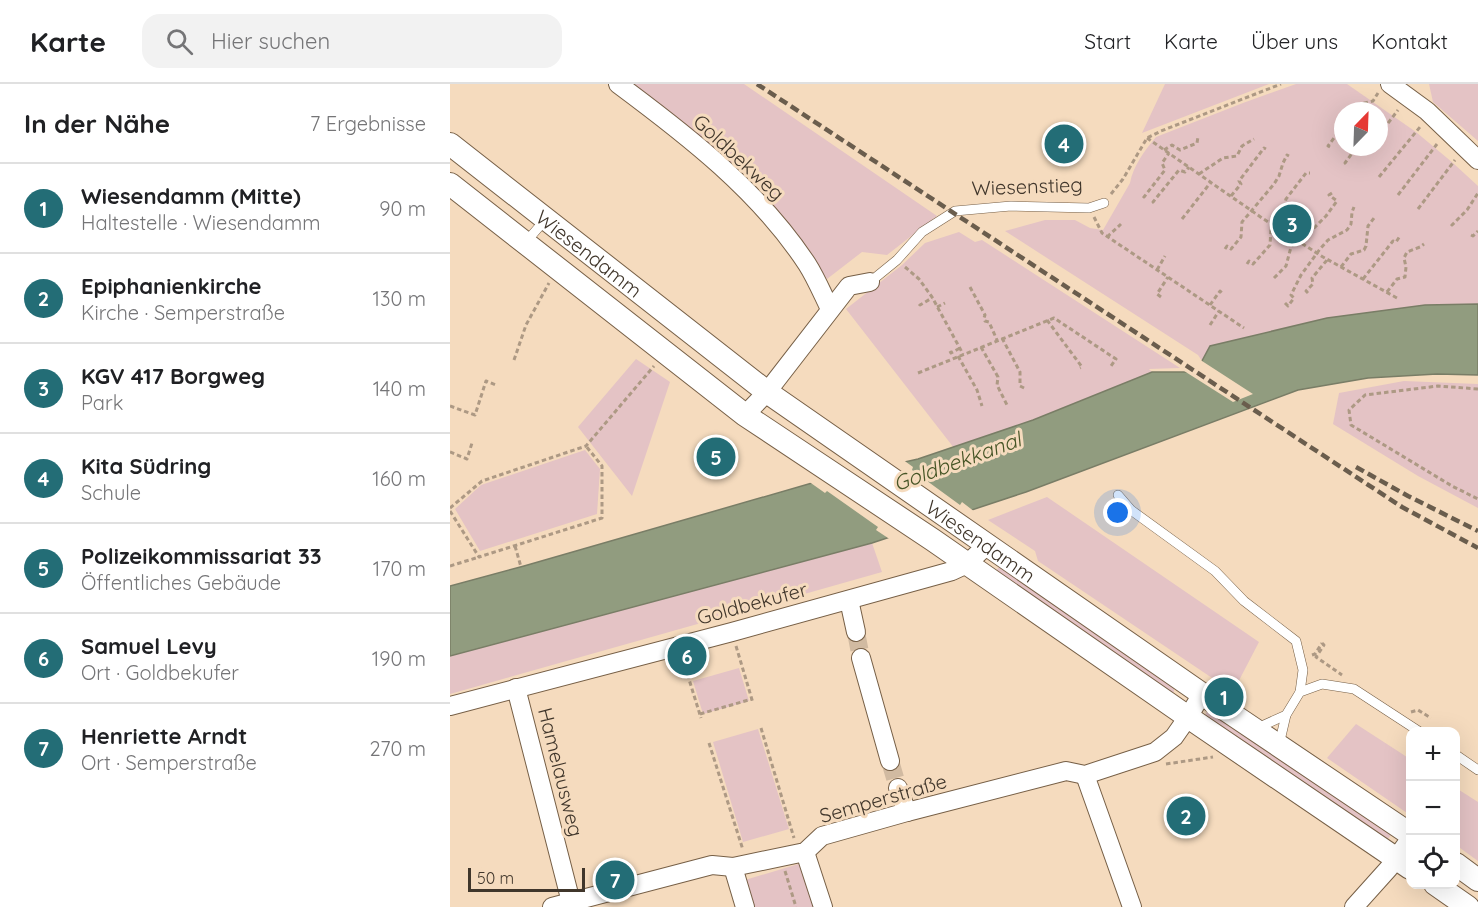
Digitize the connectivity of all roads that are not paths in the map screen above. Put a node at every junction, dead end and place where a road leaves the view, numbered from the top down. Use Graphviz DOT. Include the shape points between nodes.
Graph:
graph roads {
  1 [pos="618,84"];
  2 [pos="1384,88"];
  3 [pos="450,144"];
  4 [pos="1472,154"];
  5 [pos="450,184"];
  6 [pos="1104,203"];
  7 [pos="546,219"];
  8 [pos="525,243"];
  9 [pos="870,282"];
  10 [pos="830,309"];
  11 [pos="767,392"];
  12 [pos="745,415"];
  13 [pos="1118,495"];
  14 [pos="987,545"];
  15 [pos="968,564"];
  16 [pos="849,600"];
  17 [pos="856,632"];
  18 [pos="861,658"];
  19 [pos="516,688"];
  20 [pos="1300,692"];
  21 [pos="1202,694"];
  22 [pos="450,706"];
  23 [pos="1286,715"];
  24 [pos="1188,717"];
  25 [pos="1412,727"];
  26 [pos="1255,729"];
  27 [pos="1278,745"];
  28 [pos="1460,758"];
  29 [pos="890,761"];
  30 [pos="1478,770"];
  31 [pos="1085,775"];
  32 [pos="898,788"];
  33 [pos="907,812"];
  34 [pos="1406,831"];
  35 [pos="795,854"];
  36 [pos="1403,863"];
  37 [pos="740,866"];
  38 [pos="1460,867"];
  39 [pos="1478,880"];
  40 [pos="1441,889"];
  41 [pos="570,902"];
  42 [pos="552,907"];
  43 [pos="745,907"];
  44 [pos="822,907"];
  45 [pos="1132,907"];
  46 [pos="1354,907"];
  47 [pos="1467,907"];
  1 -- 10 [label="street, Goldbekweg" via="714,160 764,207 808,265"];
  2 -- 4 [label="street" via="1409,98"];
  3 -- 7 [label="street, Wiesendamm"];
  5 -- 8 [label="street, Wiesendamm"];
  6 -- 9 [label="lane, Wiesenstieg" via="1089,208 1011,206 955,211 922,232"];
  7 -- 8 [label="lane"];
  7 -- 11 [label="street, Wiesendamm"];
  8 -- 12 [label="street, Wiesendamm"];
  9 -- 10 [label="street, Wiesenstieg" via="849,286"];
  10 -- 11 [label="street, Wiesenstieg"];
  11 -- 12 [label="street, Wiesenstieg"];
  11 -- 14 [label="street, Wiesendamm"];
  12 -- 15 [label="street, Wiesendamm"];
  13 -- 20 [label="lane" via="1131,510 1215,571 1244,601 1296,641 1303,670"];
  14 -- 15 [label="street, Goldbekufer"];
  14 -- 21 [label="street, Wiesendamm"];
  15 -- 16 [label="street, Goldbekufer"];
  15 -- 24 [label="street, Wiesendamm"];
  16 -- 17 [label="street"];
  16 -- 19 [label="street, Goldbekufer"];
  18 -- 29 [label="street"];
  19 -- 22 [label="street, Goldbekufer"];
  19 -- 41 [label="street, Hamelausweg"];
  20 -- 23 [label="lane"];
  20 -- 25 [label="lane" via="1322,684 1354,688"];
  21 -- 24 [label="street, Semperstraße"];
  21 -- 26 [label="street, Wiesendamm"];
  23 -- 26 [label="lane"];
  23 -- 27 [label="lane"];
  24 -- 31 [label="street, Semperstraße" via="1174,737 1155,752"];
  24 -- 36 [label="street, Wiesendamm"];
  26 -- 27 [label="street, Wiesendamm"];
  27 -- 34 [label="street, Wiesendamm"];
  28 -- 30 [label="lane"];
  31 -- 33 [label="street, Semperstraße" via="1066,771"];
  31 -- 45 [label="street"];
  32 -- 33 [label="street"];
  33 -- 35 [label="street, Semperstraße" via="822,836"];
  35 -- 37 [label="street, Semperstraße"];
  35 -- 44 [label="street"];
  36 -- 46 [label="street"];
  37 -- 41 [label="street, Semperstraße" via="712,865"];
  37 -- 43 [label="street"];
  38 -- 39 [label="street"];
  40 -- 47 [label="street"];
  41 -- 42 [label="street, Semperstraße"];
}
